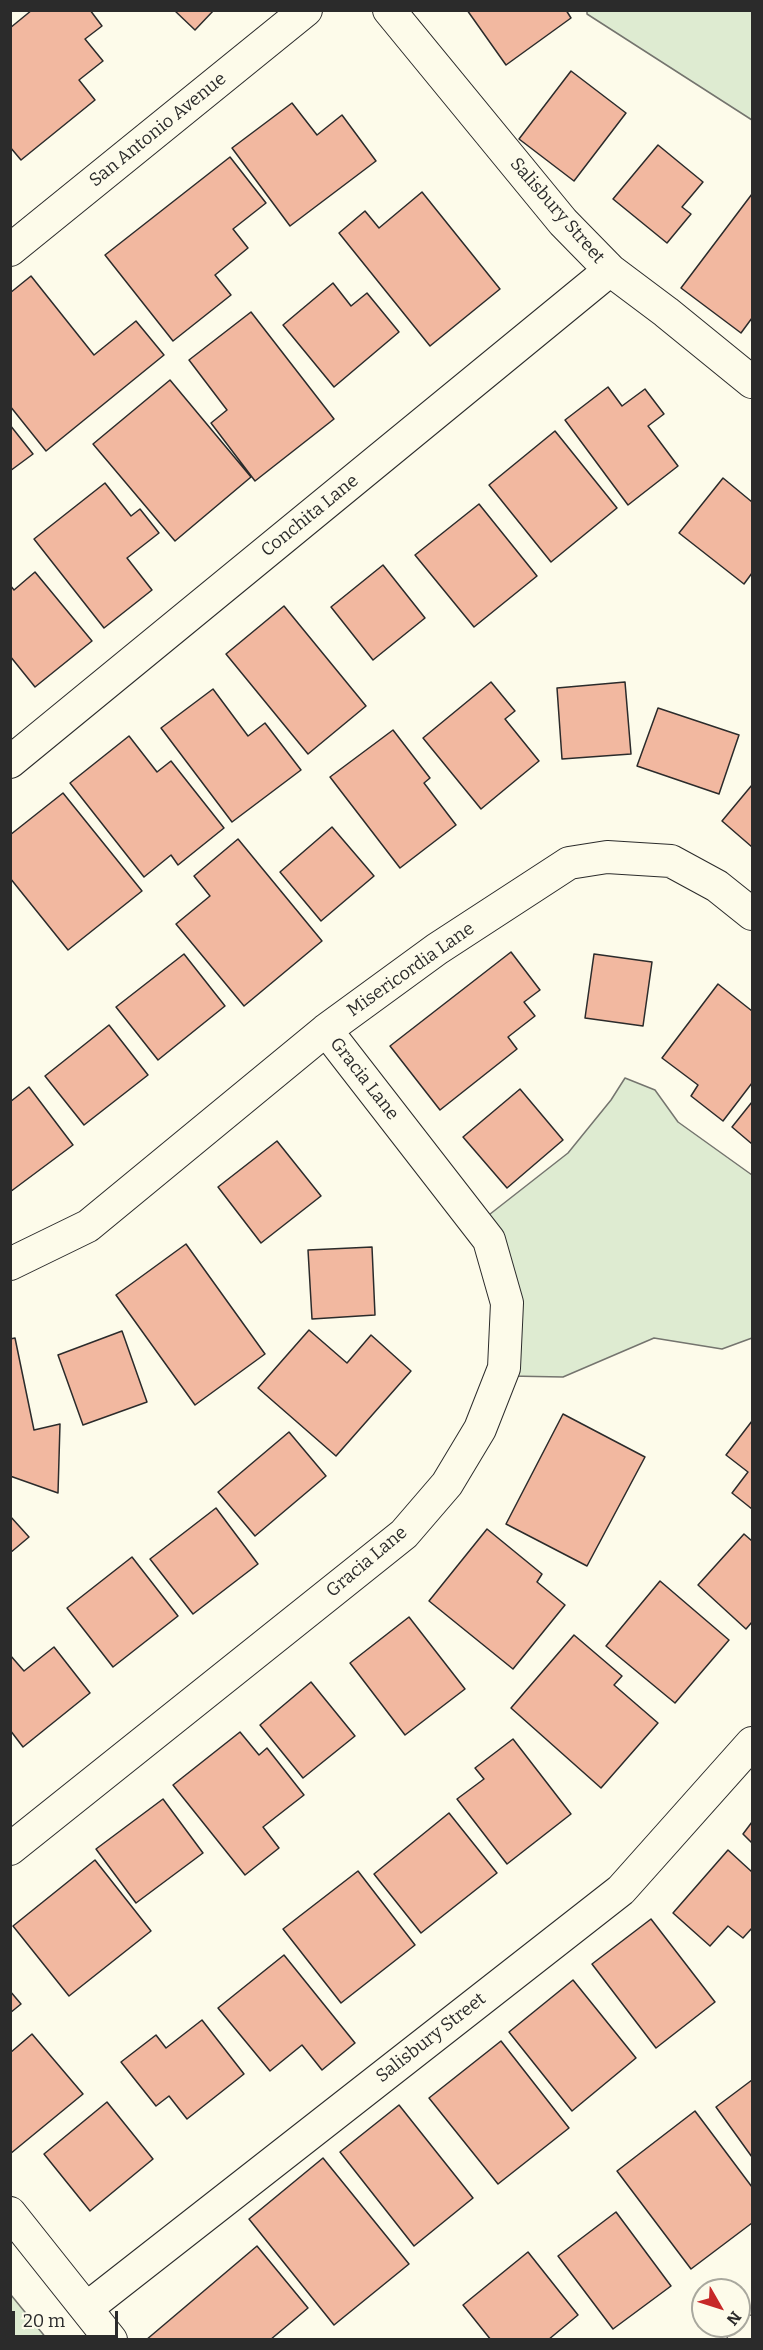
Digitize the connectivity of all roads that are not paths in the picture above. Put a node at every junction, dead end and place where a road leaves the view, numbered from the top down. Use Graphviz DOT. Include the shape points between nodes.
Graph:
graph roads {
  1 [pos="306,10"];
  2 [pos="389,10"];
  3 [pos="10,250"];
  4 [pos="610,270"];
  5 [pos="753,382"];
  6 [pos="10,762"];
  7 [pos="753,914"];
  8 [pos="326,1030"];
  9 [pos="10,1264"];
  10 [pos="753,1743"];
  11 [pos="10,1849"];
  12 [pos="10,2213"];
  13 [pos="87,2308"];
  14 [pos="753,2332"];
  15 [pos="111,2340"];
  16 [pos="744,2340"];
  1 -- 3 [label="street, San Antonio Avenue"];
  2 -- 4 [label="street, Salisbury Street" via="563,222"];
  4 -- 5 [label="street, Salisbury Street"];
  4 -- 6 [label="street, Conchita Lane"];
  7 -- 8 [label="street, Misericordia Lane" via="717,886 671,861 608,857 569,863 437,950"];
  8 -- 9 [label="street, Misericordia Lane" via="88,1226"];
  8 -- 11 [label="street, Gracia Lane" via="489,1240 507,1303 504,1368 480,1429 447,1484 404,1534"];
  10 -- 13 [label="street, Salisbury Street" via="621,1890"];
  12 -- 13 [label="street"];
  13 -- 15 [label="street"];
  14 -- 16 [label="main road"];
}
